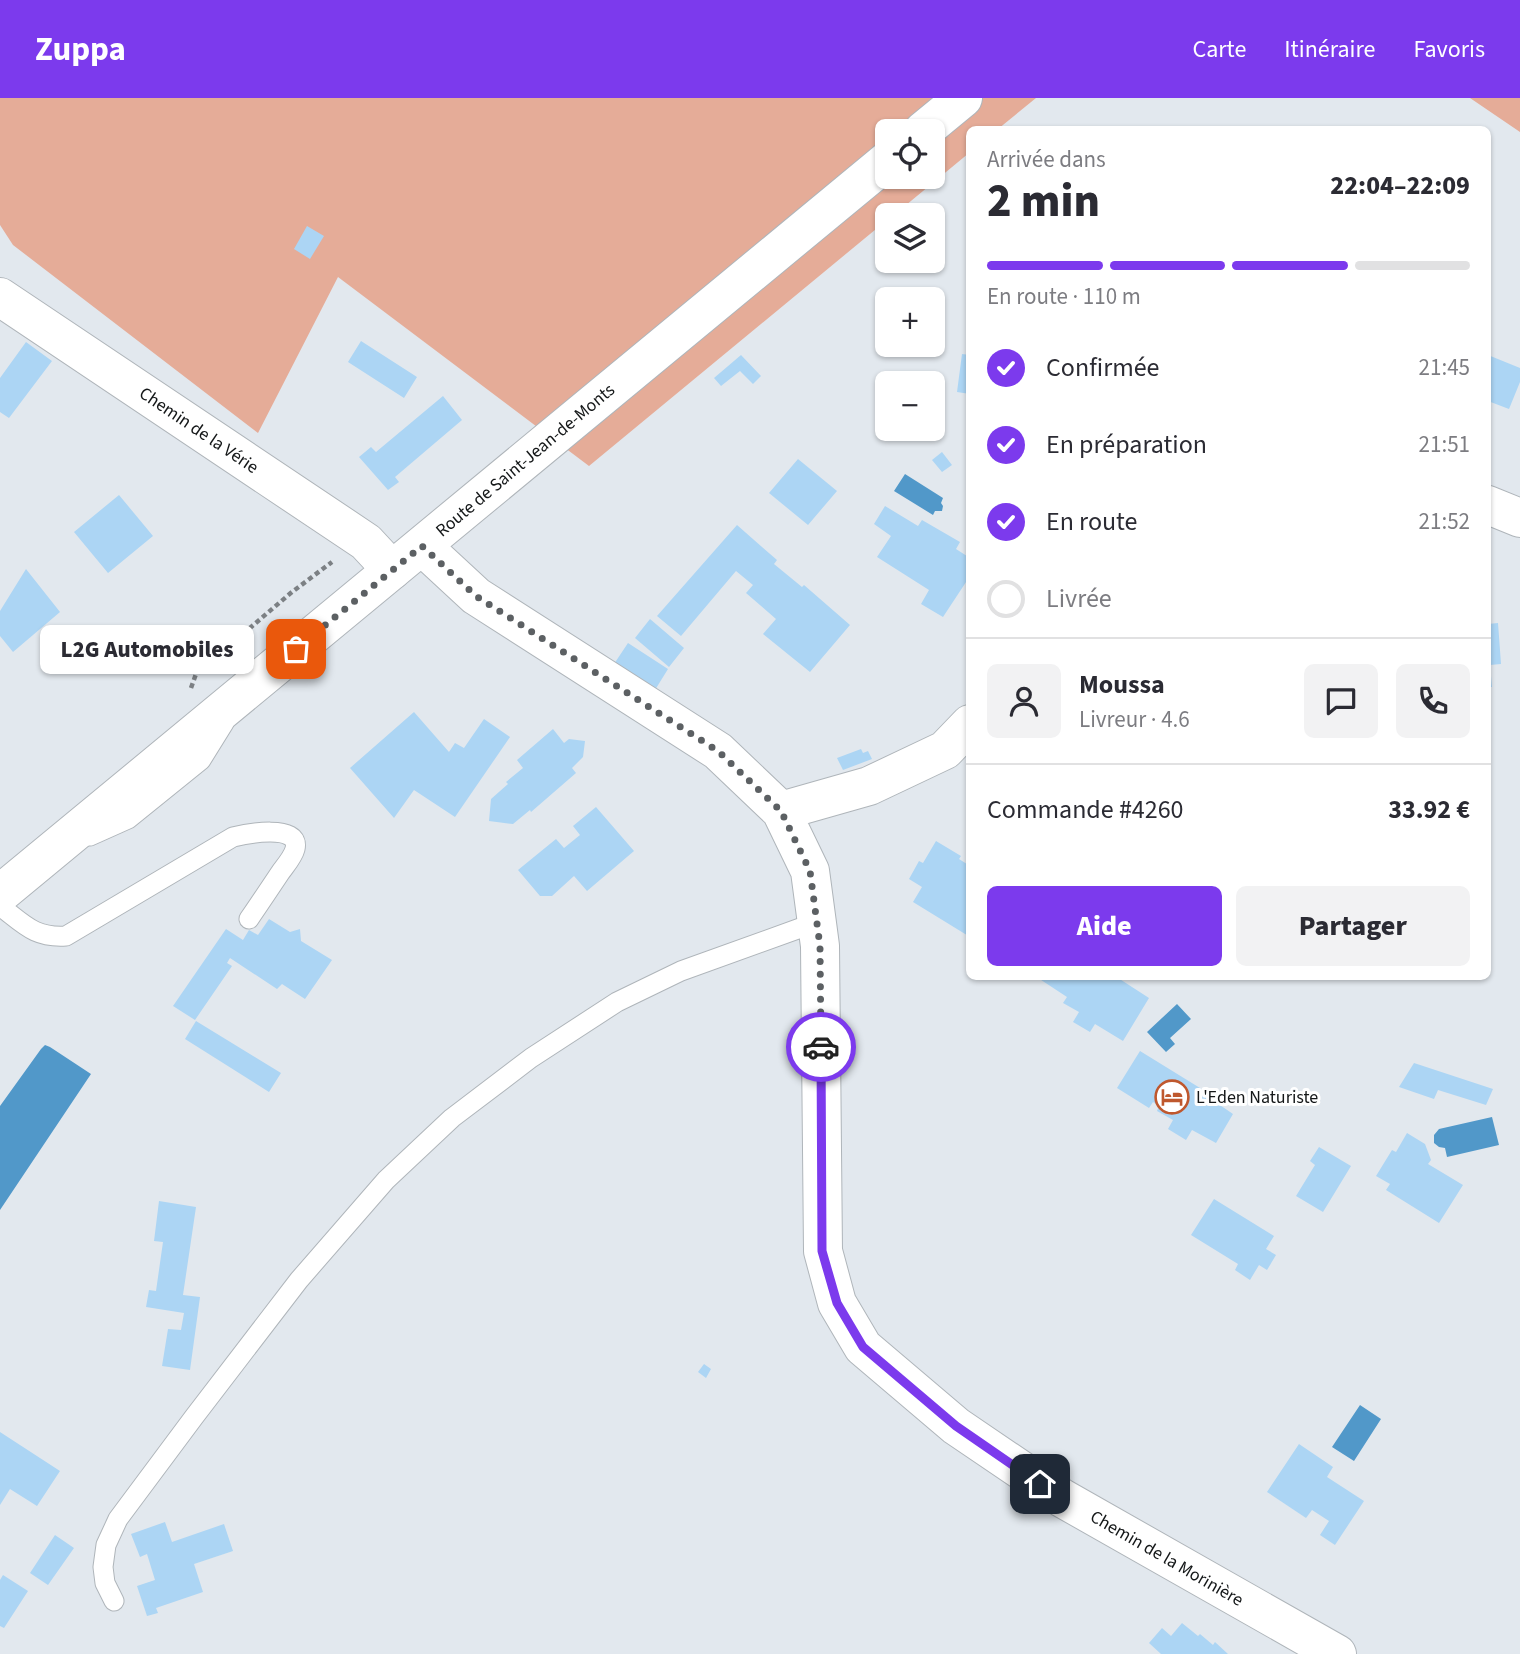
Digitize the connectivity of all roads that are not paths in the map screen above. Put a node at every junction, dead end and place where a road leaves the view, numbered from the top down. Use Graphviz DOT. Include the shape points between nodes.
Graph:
graph roads {
  1 [pos="963,98"];
  2 [pos="938,119"];
  3 [pos="875,170"];
  4 [pos="0,297"];
  5 [pos="1491,506"];
  6 [pos="1520,518"];
  7 [pos="422,546"];
  8 [pos="392,570"];
  9 [pos="966,728"];
  10 [pos="781,811"];
  11 [pos="0,894"];
  12 [pos="0,906"];
  13 [pos="249,919"];
  14 [pos="817,922"];
  15 [pos="114,1601"];
  16 [pos="1337,1654"];
  1 -- 2 [label="street"];
  3 -- 7 [label="street, Route de Saint-Jean-de-Monts"];
  4 -- 8 [label="street, Chemin de la Vérie" via="366,542"];
  5 -- 6 [label="street"];
  7 -- 8 [label="street, Route de Saint-Jean-de-Monts"];
  7 -- 10 [label="street, Chemin de la Morinière" via="476,596 718,751"];
  8 -- 11 [label="street, Route de Saint-Jean-de-Monts"];
  9 -- 10 [label="street" via="945,750 869,786"];
  10 -- 14 [label="street, Chemin de la Morinière" via="810,871"];
  12 -- 13 [label="lane" via="35,932 66,936 233,837 252,832 290,836 295,847 289,860"];
  14 -- 15 [label="lane" via="681,971 617,1002 531,1058 452,1118 386,1181 299,1280 118,1519 106,1545 103,1567"];
  14 -- 16 [label="street, Chemin de la Morinière" via="822,1251 837,1303 863,1347 956,1426 1062,1498"];
}
